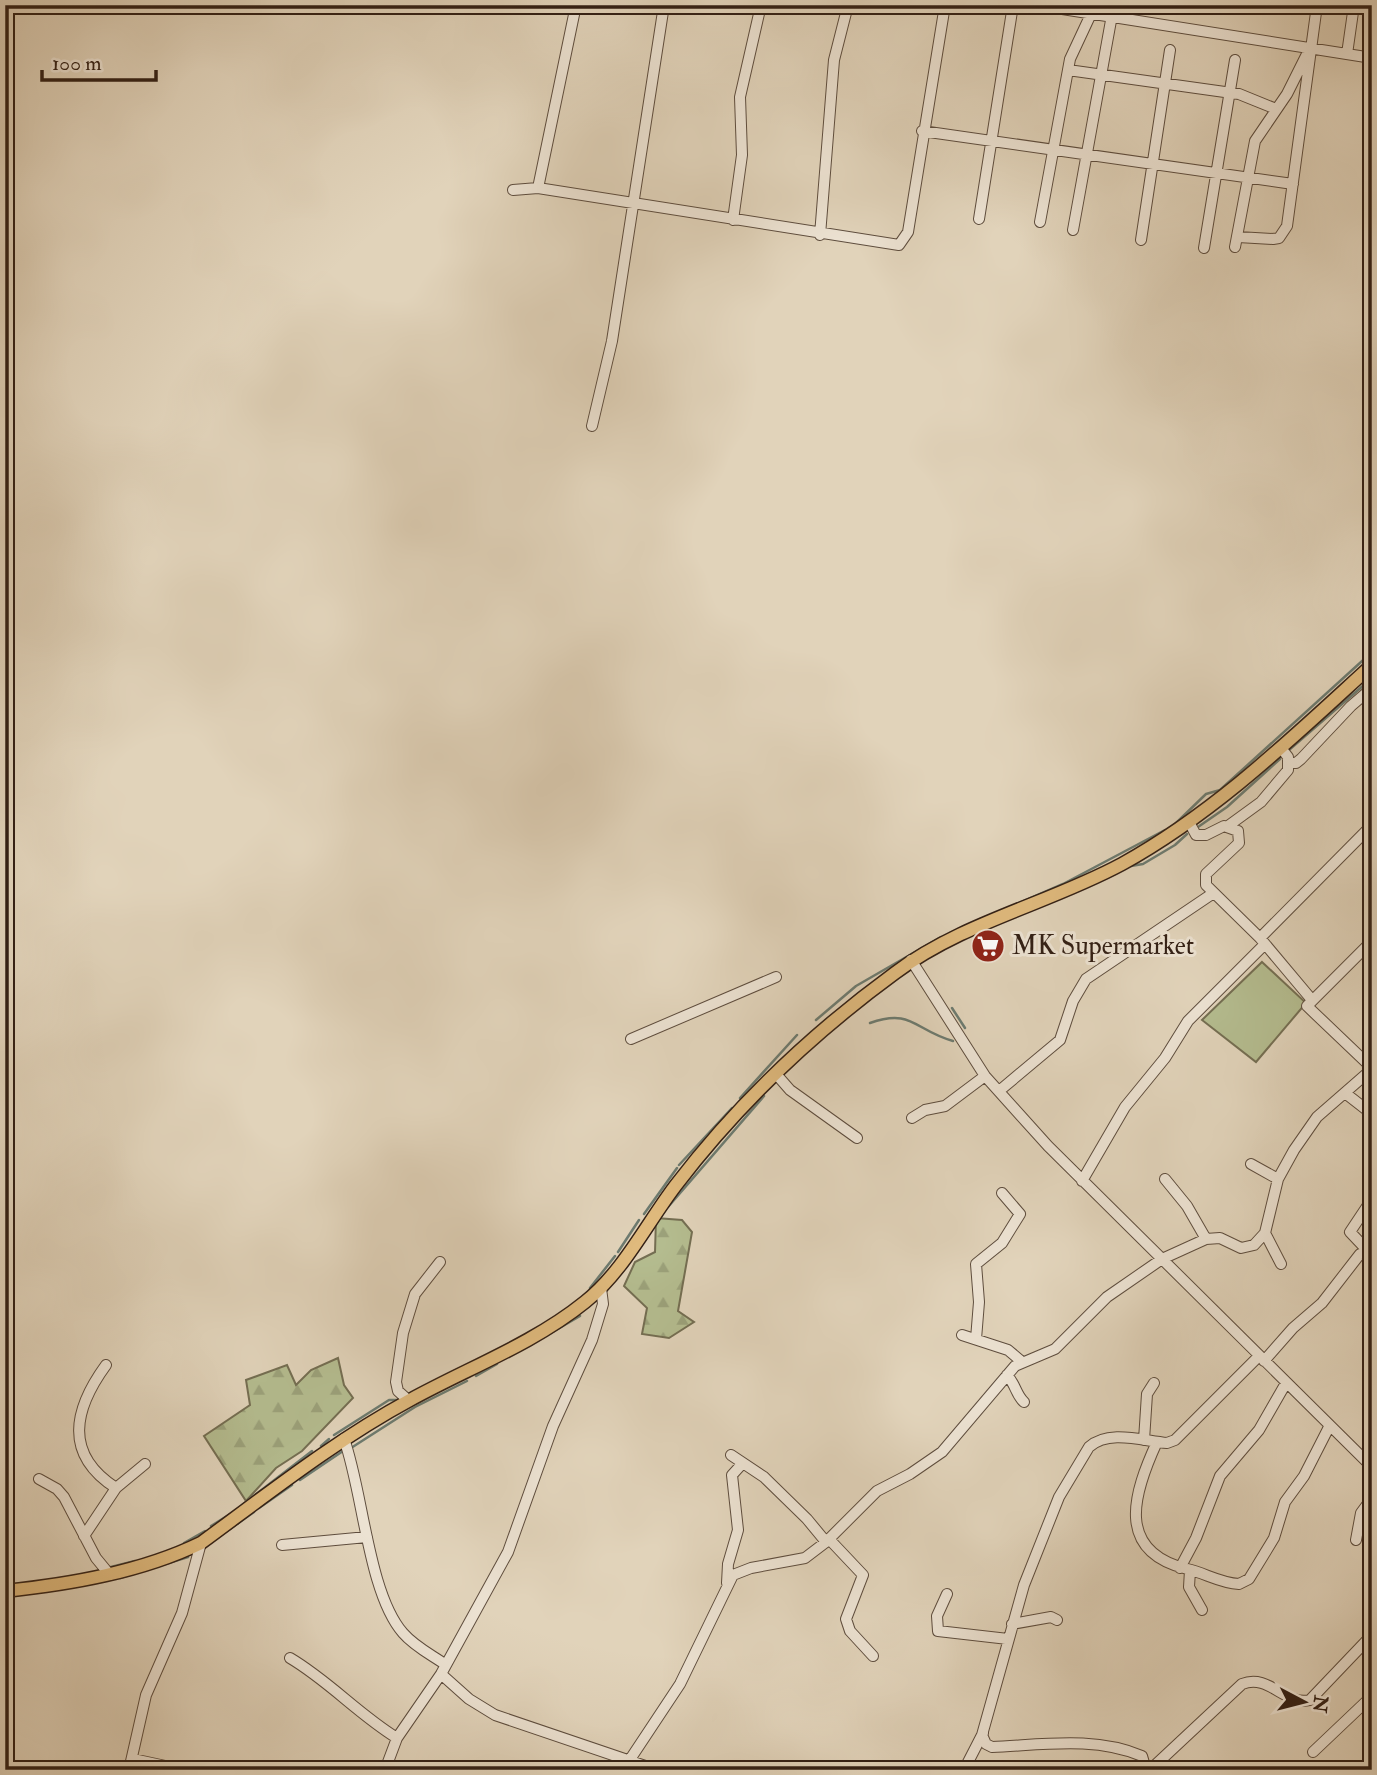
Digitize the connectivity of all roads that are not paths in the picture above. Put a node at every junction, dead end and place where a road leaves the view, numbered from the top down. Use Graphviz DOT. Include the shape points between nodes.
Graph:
graph roads {
  1 [pos="576,5"];
  2 [pos="664,5"];
  3 [pos="761,5"];
  4 [pos="848,5"];
  5 [pos="945,5"];
  6 [pos="1013,5"];
  7 [pos="1037,5"];
  8 [pos="1317,5"];
  9 [pos="1354,5"];
  10 [pos="1091,14"];
  11 [pos="1112,15"];
  12 [pos="1310,48"];
  13 [pos="1170,50"];
  14 [pos="1347,54"];
  15 [pos="1372,58"];
  16 [pos="1236,60"];
  17 [pos="1068,70"];
  18 [pos="1100,76"];
  19 [pos="1167,84"];
  20 [pos="1230,93"];
  21 [pos="1276,109"];
  22 [pos="922,131"];
  23 [pos="992,141"];
  24 [pos="1055,150"];
  25 [pos="1087,155"];
  26 [pos="1154,164"];
  27 [pos="1218,174"];
  28 [pos="1247,178"];
  29 [pos="1293,184"];
  30 [pos="538,188"];
  31 [pos="513,190"];
  32 [pos="634,204"];
  33 [pos="979,219"];
  34 [pos="733,220"];
  35 [pos="1040,222"];
  36 [pos="1073,230"];
  37 [pos="820,235"];
  38 [pos="1141,240"];
  39 [pos="1204,248"];
  40 [pos="592,426"];
  41 [pos="1372,665"];
  42 [pos="1372,688"];
  43 [pos="1281,748"];
  44 [pos="1289,763"];
  45 [pos="1189,822"];
  46 [pos="1372,825"];
  47 [pos="1228,826"];
  48 [pos="1212,894"];
  49 [pos="1262,941"];
  50 [pos="1372,941"];
  51 [pos="911,961"];
  52 [pos="776,977"];
  53 [pos="1312,1000"];
  54 [pos="631,1039"];
  55 [pos="1372,1069"];
  56 [pos="776,1074"];
  57 [pos="985,1076"];
  58 [pos="999,1091"];
  59 [pos="1345,1093"];
  60 [pos="1372,1114"];
  61 [pos="912,1118"];
  62 [pos="857,1138"];
  63 [pos="1251,1164"];
  64 [pos="1165,1179"];
  65 [pos="1278,1179"];
  66 [pos="1082,1181"];
  67 [pos="1002,1193"];
  68 [pos="1372,1199"];
  69 [pos="1265,1233"];
  70 [pos="1206,1239"];
  71 [pos="1370,1251"];
  72 [pos="1161,1259"];
  73 [pos="440,1262"];
  74 [pos="1281,1264"];
  75 [pos="601,1288"];
  76 [pos="962,1335"];
  77 [pos="976,1339"];
  78 [pos="1262,1359"];
  79 [pos="1021,1361"];
  80 [pos="106,1365"];
  81 [pos="1007,1376"];
  82 [pos="1154,1383"];
  83 [pos="1286,1383"];
  84 [pos="408,1400"];
  85 [pos="1024,1402"];
  86 [pos="1329,1427"];
  87 [pos="344,1439"];
  88 [pos="1144,1440"];
  89 [pos="1157,1442"];
  90 [pos="731,1455"];
  91 [pos="145,1464"];
  92 [pos="742,1464"];
  93 [pos="1372,1467"];
  94 [pos="39,1479"];
  95 [pos="117,1488"];
  96 [pos="1372,1499"];
  97 [pos="85,1536"];
  98 [pos="367,1537"];
  99 [pos="1356,1540"];
  100 [pos="828,1541"];
  101 [pos="201,1543"];
  102 [pos="282,1545"];
  103 [pos="1185,1569"];
  104 [pos="110,1574"];
  105 [pos="727,1583"];
  106 [pos="5,1591"];
  107 [pos="947,1594"];
  108 [pos="1202,1610"];
  109 [pos="1057,1620"];
  110 [pos="1012,1624"];
  111 [pos="1372,1635"];
  112 [pos="1008,1639"];
  113 [pos="873,1656"];
  114 [pos="290,1658"];
  115 [pos="444,1670"];
  116 [pos="1372,1696"];
  117 [pos="983,1732"];
  118 [pos="397,1738"];
  119 [pos="1313,1752"];
  120 [pos="630,1760"];
  121 [pos="131,1765"];
  122 [pos="384,1767"];
  123 [pos="184,1770"];
  124 [pos="623,1770"];
  125 [pos="657,1770"];
  126 [pos="964,1770"];
  127 [pos="1148,1770"];
  1 -- 30 [label="street"];
  2 -- 32 [label="street"];
  3 -- 34 [label="street" via="740,97 741,155"];
  4 -- 37 [label="street" via="833,73"];
  5 -- 22 [label="street"];
  6 -- 23 [label="street"];
  7 -- 10 [label="street"];
  8 -- 12 [label="street"];
  9 -- 14 [label="street"];
  10 -- 11 [label="street"];
  10 -- 17 [label="street" via="1072,51"];
  11 -- 12 [label="street"];
  11 -- 18 [label="street"];
  12 -- 14 [label="street"];
  12 -- 21 [label="street"];
  12 -- 29 [label="street"];
  13 -- 19 [label="street"];
  14 -- 15 [label="street"];
  16 -- 20 [label="street"];
  17 -- 18 [label="street"];
  17 -- 24 [label="street"];
  18 -- 19 [label="street"];
  18 -- 25 [label="street"];
  19 -- 20 [label="street"];
  19 -- 26 [label="street"];
  20 -- 21 [label="street"];
  20 -- 27 [label="street"];
  21 -- 28 [label="street" via="1255,141"];
  22 -- 23 [label="street"];
  22 -- 37 [label="street" via="905,240 895,246"];
  23 -- 24 [label="street"];
  23 -- 33 [label="street"];
  24 -- 25 [label="street"];
  24 -- 35 [label="street"];
  25 -- 26 [label="street"];
  25 -- 36 [label="street"];
  26 -- 27 [label="street"];
  26 -- 38 [label="street"];
  27 -- 28 [label="street"];
  27 -- 39 [label="street"];
  28 -- 29 [label="street"];
  28 -- 29 [label="street" via="1236,242 1279,238 1287,226"];
  30 -- 31 [label="street"];
  30 -- 32 [label="street"];
  32 -- 34 [label="street"];
  32 -- 40 [label="street" via="612,341"];
  34 -- 37 [label="street"];
  41 -- 43 [label="main road"];
  42 -- 44 [label="street" via="1350,705 1301,759"];
  43 -- 44 [label="street"];
  43 -- 45 [label="main road"];
  44 -- 47 [label="street" via="1261,802"];
  45 -- 47 [label="street" via="1193,833 1199,835"];
  45 -- 51 [label="main road" via="1121,864 987,921"];
  46 -- 49 [label="street"];
  47 -- 48 [label="street" via="1238,831 1240,840 1206,874"];
  48 -- 49 [label="street"];
  48 -- 58 [label="street" via="1086,979 1060,1040"];
  49 -- 53 [label="street"];
  49 -- 66 [label="street" via="1188,1021 1125,1107"];
  50 -- 53 [label="street"];
  51 -- 56 [label="main road" via="813,1038"];
  51 -- 57 [label="street"];
  52 -- 54 [label="street"];
  53 -- 55 [label="street" via="1307,1006"];
  55 -- 59 [label="street"];
  56 -- 62 [label="street" via="790,1090"];
  56 -- 75 [label="main road" via="677,1184"];
  57 -- 58 [label="street"];
  57 -- 61 [label="street" via="945,1106"];
  58 -- 66 [label="street"];
  59 -- 60 [label="street"];
  59 -- 65 [label="street" via="1317,1117"];
  63 -- 65 [label="street"];
  64 -- 70 [label="street"];
  65 -- 69 [label="street"];
  66 -- 72 [label="street"];
  67 -- 77 [label="street" via="1020,1214 1002,1243 976,1264"];
  68 -- 71 [label="street" via="1350,1232"];
  69 -- 70 [label="street" via="1246,1248 1220,1238"];
  69 -- 74 [label="street"];
  70 -- 72 [label="street"];
  71 -- 78 [label="street" via="1360,1254 1322,1303"];
  72 -- 78 [label="street"];
  72 -- 79 [label="street" via="1107,1297 1055,1349"];
  73 -- 84 [label="street" via="415,1294 403,1333 396,1382"];
  75 -- 84 [label="main road" via="522,1342"];
  75 -- 115 [label="street" via="603,1304 592,1339 548,1438 508,1552"];
  76 -- 77 [label="street"];
  77 -- 79 [label="street" via="1007,1350"];
  78 -- 83 [label="street"];
  78 -- 89 [label="street" via="1213,1399 1182,1436"];
  79 -- 81 [label="street"];
  80 -- 95 [label="street" via="82,1404 77,1433 87,1458 101,1477"];
  81 -- 85 [label="street"];
  81 -- 100 [label="street" via="943,1452 877,1491"];
  82 -- 88 [label="street" via="1147,1394"];
  83 -- 86 [label="street"];
  83 -- 103 [label="street" via="1254,1436 1220,1476"];
  84 -- 87 [label="main road"];
  86 -- 93 [label="street"];
  86 -- 103 [label="street" via="1285,1502 1274,1538 1249,1579 1230,1584"];
  87 -- 98 [label="street"];
  87 -- 101 [label="main road"];
  88 -- 89 [label="street"];
  88 -- 110 [label="street" via="1095,1441 1084,1454 1059,1497"];
  89 -- 103 [label="street" via="1136,1491 1136,1529 1148,1549"];
  90 -- 92 [label="street"];
  91 -- 95 [label="street"];
  92 -- 100 [label="street" via="764,1477"];
  92 -- 105 [label="street" via="732,1475 738,1530"];
  94 -- 97 [label="street" via="64,1497"];
  95 -- 97 [label="street"];
  96 -- 99 [label="street" via="1361,1513"];
  97 -- 104 [label="street"];
  98 -- 102 [label="street"];
  98 -- 115 [label="street" via="395,1622"];
  100 -- 105 [label="street" via="804,1558 751,1568"];
  100 -- 113 [label="street" via="863,1575 846,1619 850,1631"];
  101 -- 104 [label="main road"];
  101 -- 121 [label="street" via="182,1613 146,1695"];
  103 -- 108 [label="street"];
  104 -- 106 [label="main road"];
  105 -- 120 [label="street" via="680,1684"];
  107 -- 112 [label="street" via="937,1616 938,1631"];
  109 -- 110 [label="street" via="1051,1617"];
  110 -- 112 [label="street"];
  111 -- 127 [label="street" via="1310,1700 1297,1701 1257,1681 1242,1684"];
  112 -- 117 [label="street"];
  114 -- 118 [label="street" via="315,1673 364,1718"];
  115 -- 118 [label="street"];
  115 -- 120 [label="street" via="469,1699 495,1715"];
  116 -- 119 [label="street"];
  117 -- 126 [label="street"];
  117 -- 127 [label="street" via="984,1742 992,1747 1090,1743 1123,1748 1142,1756"];
  118 -- 122 [label="street"];
  120 -- 124 [label="street"];
  120 -- 125 [label="street"];
  121 -- 123 [label="street"];
}
